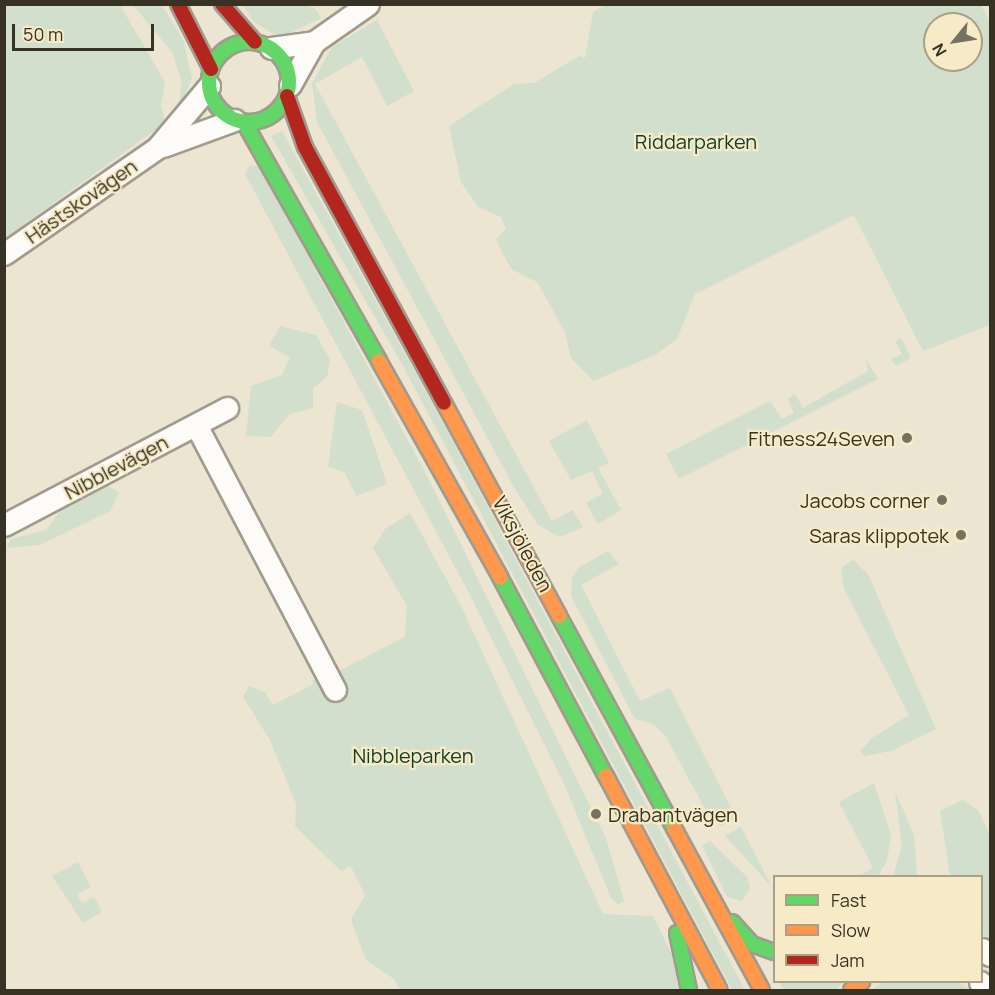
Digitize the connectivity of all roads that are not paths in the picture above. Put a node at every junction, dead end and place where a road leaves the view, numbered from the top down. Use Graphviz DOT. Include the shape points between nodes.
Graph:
graph roads {
  1 [pos="178,4"];
  2 [pos="222,4"];
  3 [pos="368,4"];
  4 [pos="314,42"];
  5 [pos="263,45"];
  6 [pos="210,78"];
  7 [pos="289,91"];
  8 [pos="239,121"];
  9 [pos="157,148"];
  10 [pos="4,254"];
  11 [pos="227,408"];
  12 [pos="196,425"];
  13 [pos="4,525"];
  14 [pos="334,690"];
  15 [pos="697,876"];
  16 [pos="669,898"];
  17 [pos="773,951"];
  18 [pos="689,990"];
  19 [pos="720,990"];
  20 [pos="762,990"];
  1 -- 6 [label="main road"];
  2 -- 5 [label="main road"];
  3 -- 4 [label="street"];
  4 -- 5 [label="street"];
  4 -- 7 [label="street"];
  5 -- 6 [label="main road" via="224,51"];
  5 -- 7 [label="main road" via="282,58"];
  6 -- 8 [label="main road" via="222,112"];
  6 -- 9 [label="street, Hästskovägen"];
  7 -- 8 [label="main road" via="265,120"];
  7 -- 15 [label="main road, Viksjöleden" via="305,147 537,568"];
  8 -- 9 [label="street, Hästskovägen"];
  8 -- 16 [label="main road, Viksjöleden" via="471,523"];
  9 -- 10 [label="street, Hästskovägen"];
  11 -- 12 [label="street, Nibblevägen"];
  12 -- 13 [label="street, Nibblevägen"];
  12 -- 14 [label="street"];
  15 -- 17 [label="main road" via="743,936"];
  15 -- 20 [label="main road, Viksjöleden"];
  16 -- 18 [label="main road"];
  16 -- 19 [label="main road, Viksjöleden"];
}
